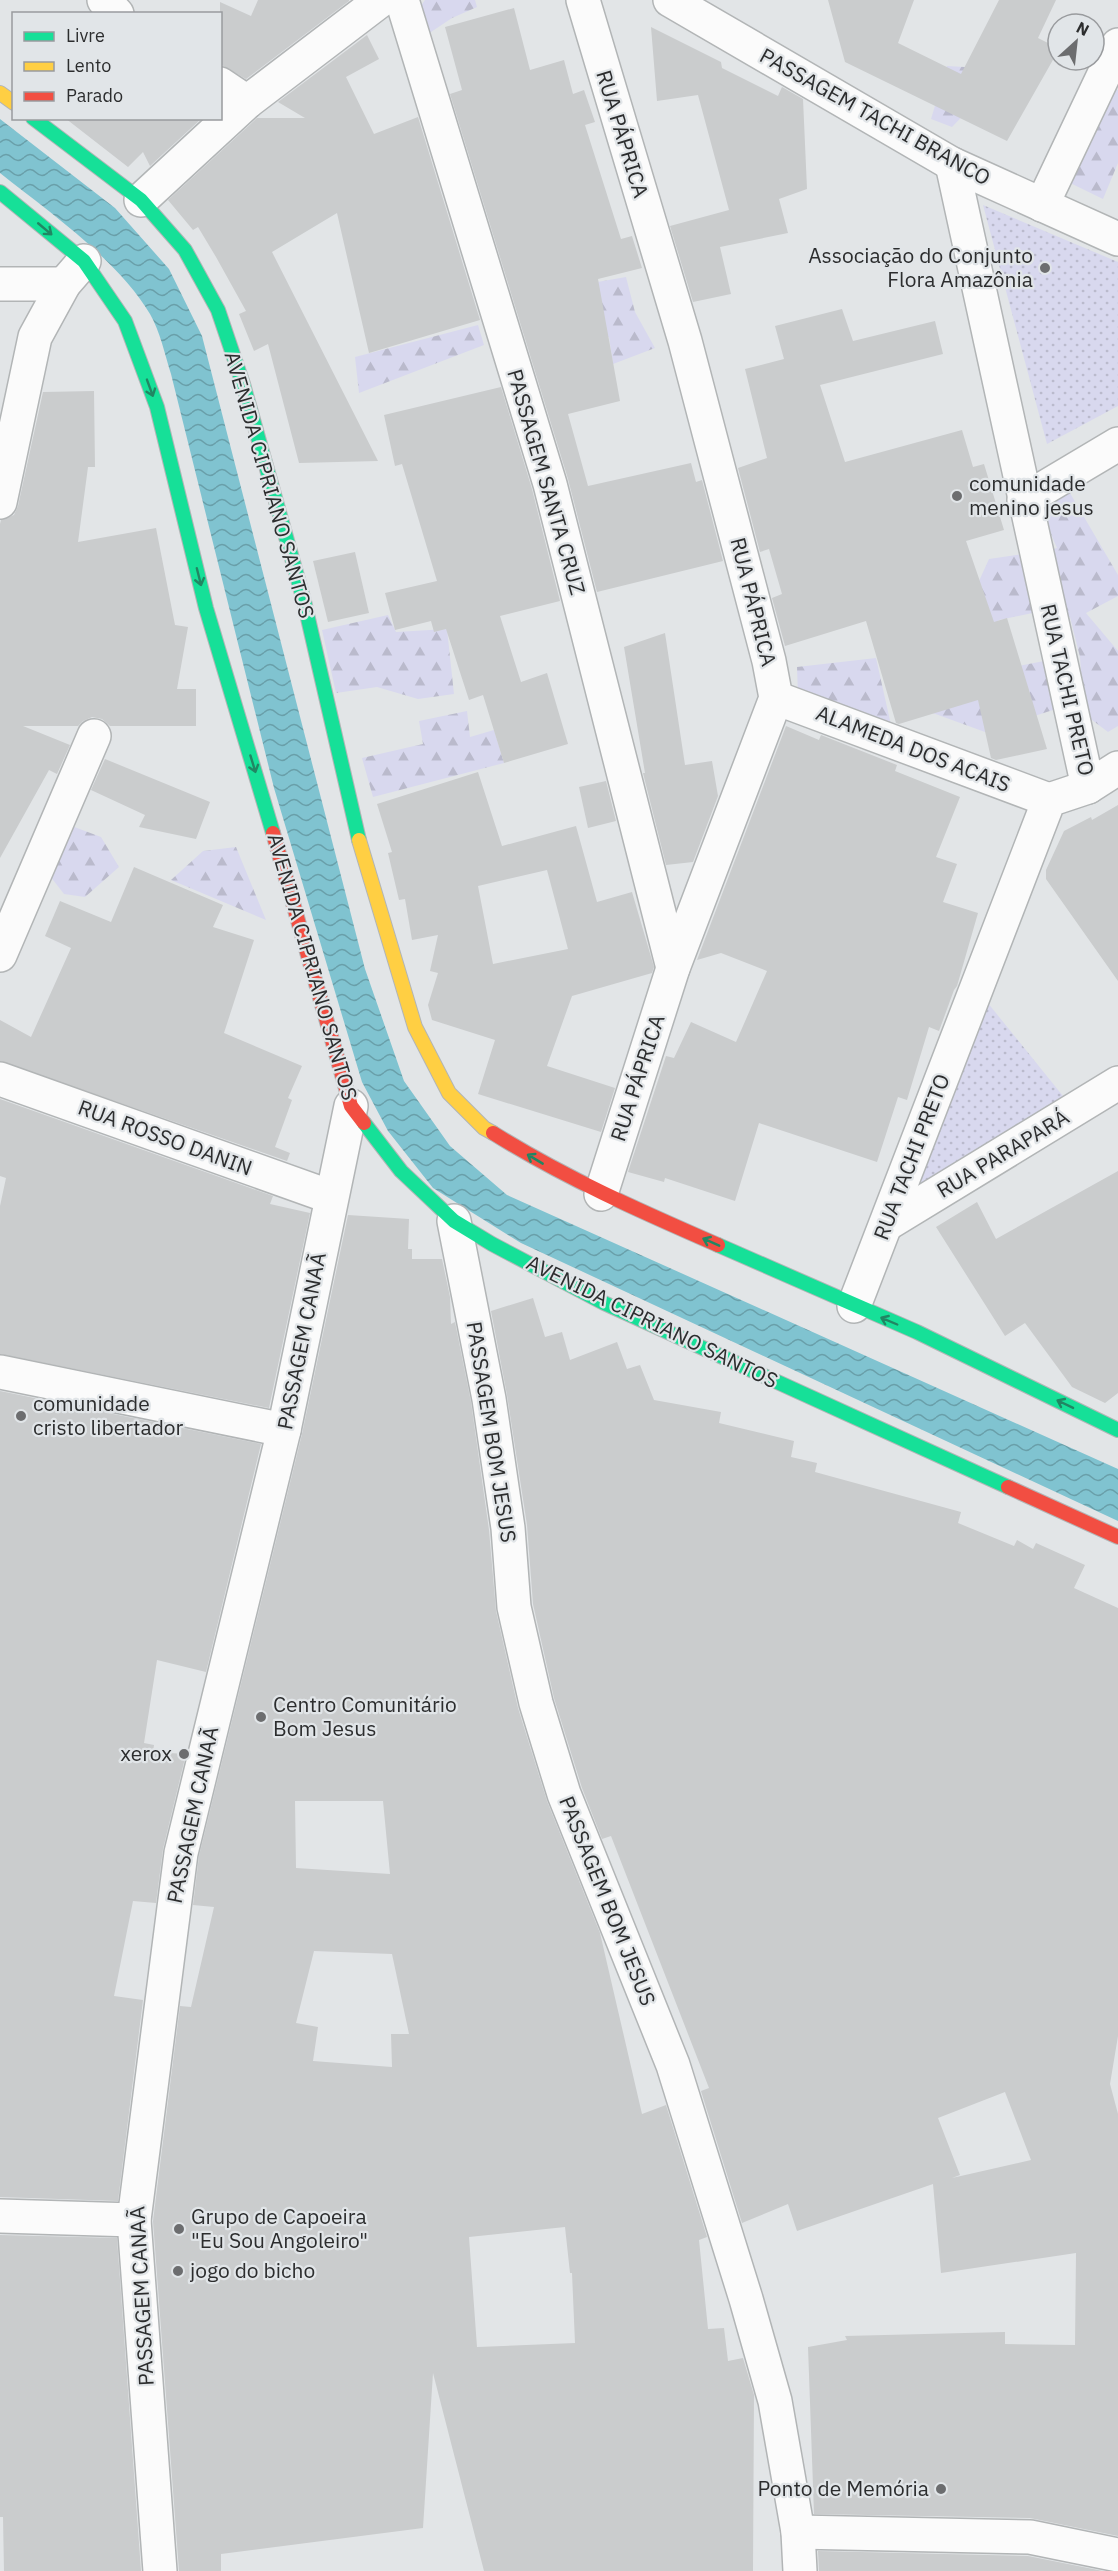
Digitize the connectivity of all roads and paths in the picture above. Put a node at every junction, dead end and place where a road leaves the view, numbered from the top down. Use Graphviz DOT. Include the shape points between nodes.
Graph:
graph roads {
  1 [pos="104,0"];
  2 [pos="381,0"];
  3 [pos="402,0"];
  4 [pos="582,0"];
  5 [pos="670,0"];
  6 [pos="115,12"];
  7 [pos="1118,45"];
  8 [pos="222,85"];
  9 [pos="247,102"];
  10 [pos="36,120"];
  11 [pos="952,164"];
  12 [pos="0,192"];
  13 [pos="141,200"];
  14 [pos="1042,205"];
  15 [pos="1118,239"];
  16 [pos="74,273"];
  17 [pos="0,284"];
  18 [pos="1118,444"];
  19 [pos="1024,500"];
  20 [pos="0,502"];
  21 [pos="776,698"];
  22 [pos="94,736"];
  23 [pos="1118,768"];
  24 [pos="1088,787"];
  25 [pos="1049,800"];
  26 [pos="0,955"];
  27 [pos="673,968"];
  28 [pos="0,1079"];
  29 [pos="1118,1083"];
  30 [pos="351,1106"];
  31 [pos="601,1194"];
  32 [pos="331,1197"];
  33 [pos="454,1221"];
  34 [pos="887,1224"];
  35 [pos="854,1306"];
  36 [pos="0,1372"];
  37 [pos="284,1430"];
  38 [pos="1118,1430"];
  39 [pos="1118,1537"];
  40 [pos="0,2216"];
  41 [pos="134,2220"];
  42 [pos="798,2532"];
  43 [pos="1118,2554"];
  44 [pos="160,2571"];
  45 [pos="800,2571"];
  1 -- 6 [label="street"];
  2 -- 9 [label="street"];
  3 -- 27 [label="street, PASSAGEM SANTA CRUZ" via="550,484"];
  4 -- 21 [label="street, RUA PÁPRICA" via="685,341 770,661"];
  5 -- 11 [label="street, PASSAGEM TACHI BRANCO"];
  7 -- 14 [label="street"];
  8 -- 9 [label="street"];
  9 -- 13 [label="street"];
  10 -- 13 [label="street, AVENIDA CIPRIANO SANTOS"];
  11 -- 14 [label="street, PASSAGEM TACHI BRANCO"];
  11 -- 19 [label="street, RUA TACHI PRETO"];
  12 -- 16 [label="street, AVENIDA CIPRIANO SANTOS, one-way"];
  31 -- 13 [label="street, AVENIDA CIPRIANO SANTOS, one-way" via="484,1128 449,1093 415,1027 365,864 304,602 243,384 218,310 185,250"];
  14 -- 15 [label="street, PASSAGEM TACHI BRANCO"];
  16 -- 17 [label="street"];
  16 -- 20 [label="street" via="35,337"];
  16 -- 30 [label="street, AVENIDA CIPRIANO SANTOS, one-way" via="125,321 157,407 206,609"];
  18 -- 19 [label="street"];
  19 -- 24 [label="street, RUA TACHI PRETO"];
  21 -- 25 [label="street, ALAMEDA DOS ACAIS"];
  21 -- 27 [label="street, RUA PÁPRICA"];
  22 -- 26 [label="street"];
  23 -- 24 [label="street"];
  24 -- 25 [label="street, RUA TACHI PRETO"];
  25 -- 34 [label="street, RUA TACHI PRETO"];
  27 -- 31 [label="street, RUA PÁPRICA"];
  28 -- 32 [label="street, RUA ROSSO DANIN"];
  29 -- 34 [label="street, RUA PARAPARÁ"];
  30 -- 32 [label="street, PASSAGEM CANAÃ"];
  30 -- 33 [label="street, AVENIDA CIPRIANO SANTOS" via="401,1171"];
  35 -- 31 [label="street, AVENIDA CIPRIANO SANTOS, one-way"];
  32 -- 37 [label="street, PASSAGEM CANAÃ"];
  33 -- 39 [label="street, AVENIDA CIPRIANO SANTOS" via="604,1303"];
  33 -- 42 [label="street, PASSAGEM BOM JESUS" via="489,1399 508,1528 514,1607 536,1703 564,1794 674,2065 775,2401"];
  34 -- 35 [label="street, RUA TACHI PRETO"];
  38 -- 35 [label="street, AVENIDA CIPRIANO SANTOS, one-way" via="917,1332"];
  36 -- 37 [label="street"];
  37 -- 41 [label="street, PASSAGEM CANAÃ" via="181,1852"];
  40 -- 41 [label="street"];
  41 -- 44 [label="street, PASSAGEM CANAÃ"];
  42 -- 43 [label="street" via="1030,2537"];
  42 -- 45 [label="street, PASSAGEM BOM JESUS"];
}
